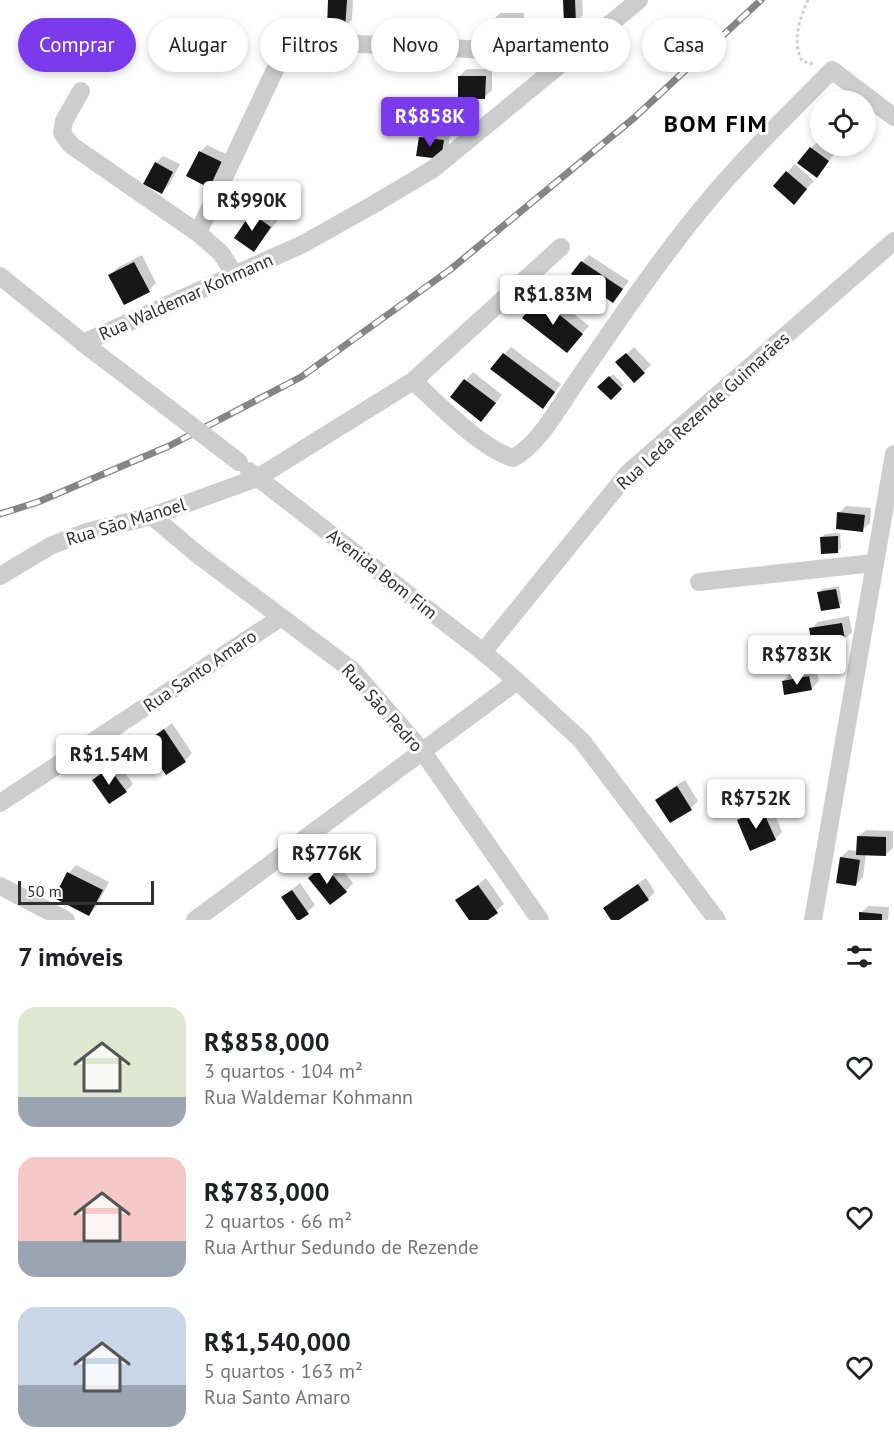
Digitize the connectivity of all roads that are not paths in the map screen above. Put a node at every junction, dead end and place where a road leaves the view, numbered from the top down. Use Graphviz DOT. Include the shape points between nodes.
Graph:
graph roads {
  1 [pos="639,0"];
  2 [pos="619,18"];
  3 [pos="471,49"];
  4 [pos="550,72"];
  5 [pos="81,91"];
  6 [pos="894,117"];
  7 [pos="198,232"];
  8 [pos="894,241"];
  9 [pos="561,247"];
  10 [pos="235,275"];
  11 [pos="0,276"];
  12 [pos="89,347"];
  13 [pos="413,381"];
  14 [pos="894,454"];
  15 [pos="256,478"];
  16 [pos="152,516"];
  17 [pos="874,563"];
  18 [pos="0,576"];
  19 [pos="699,582"];
  20 [pos="280,618"];
  21 [pos="483,652"];
  22 [pos="517,681"];
  23 [pos="423,752"];
  24 [pos="0,803"];
  25 [pos="0,886"];
  26 [pos="66,920"];
  27 [pos="195,920"];
  28 [pos="540,920"];
  29 [pos="717,920"];
  30 [pos="813,920"];
  1 -- 2 [label="street, Rua Waldemar Kohmann"];
  3 -- 7 [label="street" via="307,39 292,43 281,57"];
  4 -- 10 [label="street, Rua Waldemar Kohmann" via="433,169 312,239"];
  5 -- 7 [label="street" via="64,121 62,133 71,145"];
  6 -- 13 [label="street" via="832,70 714,194 639,290 542,430 513,458 477,436"];
  7 -- 10 [label="street" via="221,253"];
  8 -- 21 [label="street, Rua Leda Rezende Guimarães" via="629,471"];
  9 -- 13 [label="street, Rua São Manoel"];
  10 -- 12 [label="street, Rua Waldemar Kohmann"];
  11 -- 12 [label="street, Avenida Bom Fim"];
  12 -- 15 [label="street, Avenida Bom Fim, bridge"];
  13 -- 15 [label="street, Rua São Manoel"];
  14 -- 17 [label="street"];
  15 -- 16 [label="street, Rua São Manoel"];
  15 -- 21 [label="street, Avenida Bom Fim"];
  16 -- 18 [label="street, Rua São Manoel" via="52,545"];
  16 -- 20 [label="street, Rua São Pedro"];
  17 -- 19 [label="street"];
  17 -- 30 [label="street"];
  20 -- 23 [label="street, Rua São Pedro" via="352,670"];
  20 -- 24 [label="street, Rua Santo Amaro"];
  21 -- 22 [label="street, Avenida Bom Fim"];
  22 -- 23 [label="street"];
  22 -- 29 [label="street, Avenida Bom Fim" via="582,741"];
  23 -- 27 [label="street"];
  23 -- 28 [label="street, Rua São Pedro"];
  25 -- 26 [label="street"];
}
